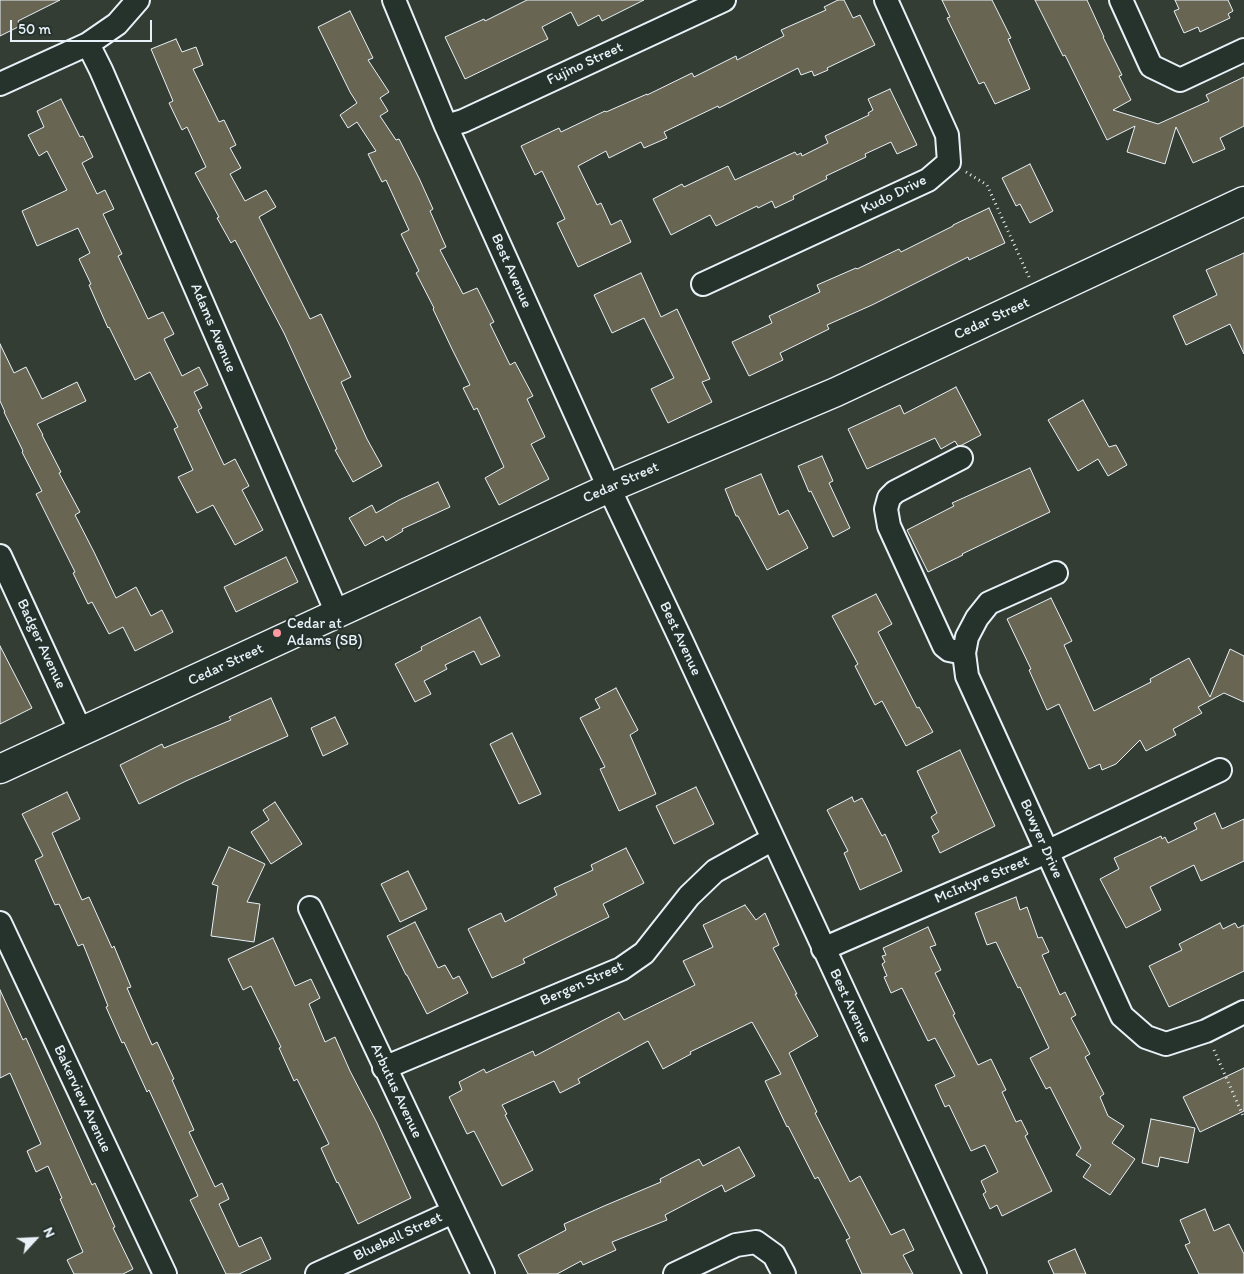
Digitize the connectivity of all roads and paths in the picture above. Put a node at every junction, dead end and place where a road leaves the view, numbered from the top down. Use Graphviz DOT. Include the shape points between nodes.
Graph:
graph roads {
  1 [pos="138,0"];
  2 [pos="394,0"];
  3 [pos="724,0"];
  4 [pos="886,0"];
  5 [pos="1121,0"];
  6 [pos="88,44"];
  7 [pos="1244,50"];
  8 [pos="0,84"];
  9 [pos="446,126"];
  10 [pos="965,172"];
  11 [pos="1244,201"];
  12 [pos="703,284"];
  13 [pos="1038,298"];
  14 [pos="960,458"];
  15 [pos="609,488"];
  16 [pos="0,556"];
  17 [pos="1056,573"];
  18 [pos="337,613"];
  19 [pos="964,653"];
  20 [pos="81,732"];
  21 [pos="0,769"];
  22 [pos="1220,770"];
  23 [pos="773,839"];
  24 [pos="1047,852"];
  25 [pos="310,908"];
  26 [pos="0,923"];
  27 [pos="824,948"];
  28 [pos="1244,1012"];
  29 [pos="1206,1031"];
  30 [pos="384,1068"];
  31 [pos="1244,1118"];
  32 [pos="453,1212"];
  33 [pos="165,1274"];
  34 [pos="317,1274"];
  35 [pos="483,1274"];
  36 [pos="675,1274"];
  37 [pos="784,1274"];
  38 [pos="975,1274"];
  1 -- 6 [label="street" via="117,24"];
  2 -- 9 [label="street, Best Avenue"];
  3 -- 9 [label="street, Fujino Street"];
  4 -- 12 [label="street, Kudo Drive" via="947,135 949,162 928,180"];
  5 -- 7 [label="street" via="1151,66 1180,80"];
  6 -- 8 [label="street"];
  6 -- 18 [label="street, Adams Avenue"];
  9 -- 15 [label="street, Best Avenue"];
  10 -- 13 [label="path" via="987,185"];
  11 -- 13 [label="main road, Cedar Street"];
  13 -- 15 [label="main road, Cedar Street" via="836,392"];
  14 -- 19 [label="street" via="895,492 886,509 889,526 944,646"];
  15 -- 18 [label="main road, Cedar Street"];
  15 -- 23 [label="street, Best Avenue"];
  16 -- 20 [label="street, Badger Avenue"];
  17 -- 19 [label="street, Bowyer Drive" via="989,603 967,637"];
  18 -- 20 [label="main road, Cedar Street"];
  19 -- 24 [label="street, Bowyer Drive" via="967,676"];
  20 -- 21 [label="main road, Cedar Street"];
  22 -- 24 [label="street, McIntyre Street"];
  23 -- 27 [label="street, Best Avenue"];
  23 -- 30 [label="street, Bergen Street" via="715,871 689,896 644,953 621,969"];
  24 -- 27 [label="street, McIntyre Street"];
  24 -- 29 [label="street, Bowyer Drive" via="1122,1016 1146,1037 1166,1044"];
  25 -- 30 [label="street, Arbutus Avenue"];
  26 -- 33 [label="street, Bakerview Avenue"];
  27 -- 38 [label="street, Best Avenue"];
  28 -- 29 [label="street, Bowyer Drive"];
  29 -- 31 [label="path"];
  30 -- 32 [label="street, Arbutus Avenue"];
  32 -- 34 [label="street, Bluebell Street"];
  32 -- 35 [label="street, Arbutus Avenue"];
  36 -- 37 [label="street" via="736,1245 756,1242 774,1255"];
}
